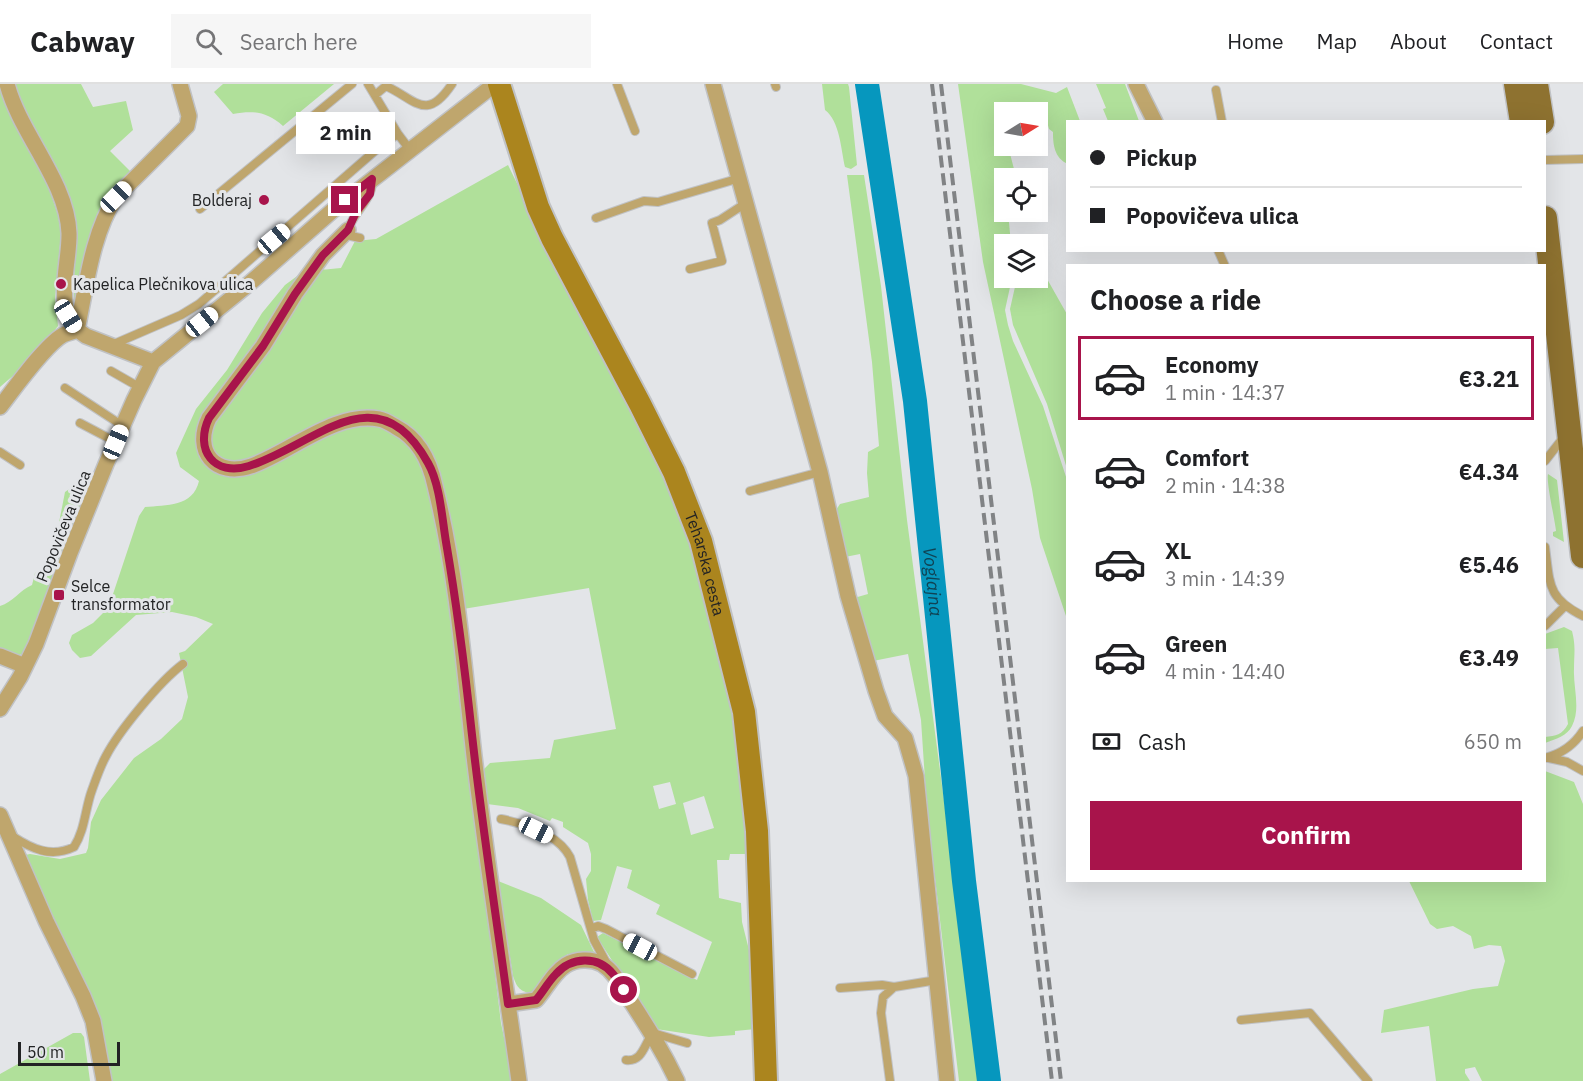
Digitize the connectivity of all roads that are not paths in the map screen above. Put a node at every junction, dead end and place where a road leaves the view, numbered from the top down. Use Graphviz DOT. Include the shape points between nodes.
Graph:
graph roads {
  1 [pos="7,84"];
  2 [pos="180,84"];
  3 [pos="352,84"];
  4 [pos="368,84"];
  5 [pos="452,84"];
  6 [pos="497,84"];
  7 [pos="617,84"];
  8 [pos="713,84"];
  9 [pos="1136,84"];
  10 [pos="1516,84"];
  11 [pos="1536,84"];
  12 [pos="1216,90"];
  13 [pos="375,95"];
  14 [pos="1154,120"];
  15 [pos="1222,120"];
  16 [pos="1522,120"];
  17 [pos="1542,120"];
  18 [pos="634,131"];
  19 [pos="399,134"];
  20 [pos="410,150"];
  21 [pos="1583,159"];
  22 [pos="1546,160"];
  23 [pos="740,178"];
  24 [pos="372,179"];
  25 [pos="747,203"];
  26 [pos="200,209"];
  27 [pos="596,218"];
  28 [pos="1546,227"];
  29 [pos="354,234"];
  30 [pos="690,269"];
  31 [pos="77,330"];
  32 [pos="110,346"];
  33 [pos="153,362"];
  34 [pos="111,371"];
  35 [pos="21,381"];
  36 [pos="140,387"];
  37 [pos="65,388"];
  38 [pos="0,395"];
  39 [pos="0,407"];
  40 [pos="80,423"];
  41 [pos="123,426"];
  42 [pos="1568,433"];
  43 [pos="116,442"];
  44 [pos="0,452"];
  45 [pos="1546,460"];
  46 [pos="20,465"];
  47 [pos="820,472"];
  48 [pos="750,491"];
  49 [pos="1546,554"];
  50 [pos="1583,556"];
  51 [pos="1564,607"];
  52 [pos="1583,616"];
  53 [pos="1546,625"];
  54 [pos="0,656"];
  55 [pos="183,664"];
  56 [pos="25,666"];
  57 [pos="0,710"];
  58 [pos="1583,731"];
  59 [pos="1546,758"];
  60 [pos="1583,771"];
  61 [pos="0,815"];
  62 [pos="501,819"];
  63 [pos="8,833"];
  64 [pos="591,929"];
  65 [pos="613,973"];
  66 [pos="692,974"];
  67 [pos="937,981"];
  68 [pos="894,987"];
  69 [pos="840,988"];
  70 [pos="508,1004"];
  71 [pos="1242,1020"];
  72 [pos="653,1033"];
  73 [pos="687,1043"];
  74 [pos="626,1060"];
  75 [pos="104,1081"];
  76 [pos="519,1081"];
  77 [pos="677,1081"];
  78 [pos="766,1081"];
  79 [pos="890,1081"];
  80 [pos="947,1081"];
  81 [pos="1368,1081"];
  1 -- 31 [label="street" via="65,212 69,233 64,289 68,316"];
  2 -- 31 [label="street" via="189,116 187,126 108,208"];
  3 -- 26 [label="lane"];
  4 -- 13 [label="lane"];
  5 -- 13 [label="lane" via="441,97 425,106 414,104 386,86"];
  6 -- 20 [label="street, Popovičeva ulica"];
  6 -- 78 [label="street, Teharska cesta" via="543,217 674,472 701,541 744,712 754,794"];
  7 -- 18 [label="lane"];
  8 -- 23 [label="street"];
  9 -- 14 [label="street"];
  10 -- 16 [label="main road"];
  11 -- 17 [label="main road"];
  12 -- 15 [label="lane"];
  13 -- 19 [label="lane"];
  19 -- 20 [label="lane"];
  19 -- 32 [label="lane" via="199,304"];
  20 -- 24 [label="street, Popovičeva ulica"];
  21 -- 22 [label="lane"];
  23 -- 25 [label="street"];
  23 -- 27 [label="lane" via="658,202 644,201"];
  24 -- 29 [label="lane" via="370,194 356,212"];
  24 -- 33 [label="street, Popovičeva ulica"];
  25 -- 30 [label="lane" via="712,223 722,261"];
  25 -- 47 [label="street"];
  28 -- 42 [label="main road"];
  29 -- 70 [label="street" via="323,255 209,418 203,440 206,452 218,466 236,469 349,420 381,419 405,432 431,469 459,620"];
  31 -- 32 [label="street"];
  31 -- 35 [label="street" via="54,343"];
  32 -- 33 [label="street"];
  33 -- 36 [label="street, Popovičeva ulica"];
  34 -- 36 [label="lane"];
  35 -- 38 [label="lane"];
  35 -- 39 [label="street"];
  36 -- 41 [label="street, Popovičeva ulica"];
  37 -- 41 [label="lane"];
  40 -- 43 [label="lane"];
  41 -- 43 [label="street, Popovičeva ulica"];
  42 -- 45 [label="lane"];
  42 -- 50 [label="main road"];
  43 -- 56 [label="street, Popovičeva ulica"];
  44 -- 46 [label="lane"];
  47 -- 48 [label="lane"];
  47 -- 67 [label="street" via="848,596 876,692 885,716 905,738 916,776"];
  49 -- 51 [label="lane" via="1550,582"];
  51 -- 52 [label="lane"];
  51 -- 53 [label="lane"];
  54 -- 56 [label="street"];
  55 -- 63 [label="lane" via="172,672 106,755 74,847 54,853 41,851"];
  56 -- 57 [label="street, Popovičeva ulica"];
  58 -- 59 [label="lane" via="1564,751"];
  59 -- 60 [label="lane" via="1567,762"];
  61 -- 63 [label="street"];
  62 -- 64 [label="lane" via="522,823 566,848"];
  63 -- 75 [label="street" via="93,1021"];
  64 -- 65 [label="lane"];
  64 -- 66 [label="lane" via="606,929"];
  65 -- 70 [label="street" via="602,964 573,962 555,974 536,1000"];
  65 -- 72 [label="street"];
  67 -- 68 [label="lane"];
  67 -- 80 [label="street"];
  68 -- 69 [label="lane"];
  68 -- 79 [label="lane" via="883,997 881,1013"];
  70 -- 76 [label="street"];
  71 -- 81 [label="lane" via="1310,1013"];
  72 -- 73 [label="lane"];
  72 -- 74 [label="lane" via="641,1055"];
  72 -- 77 [label="street"];
}
